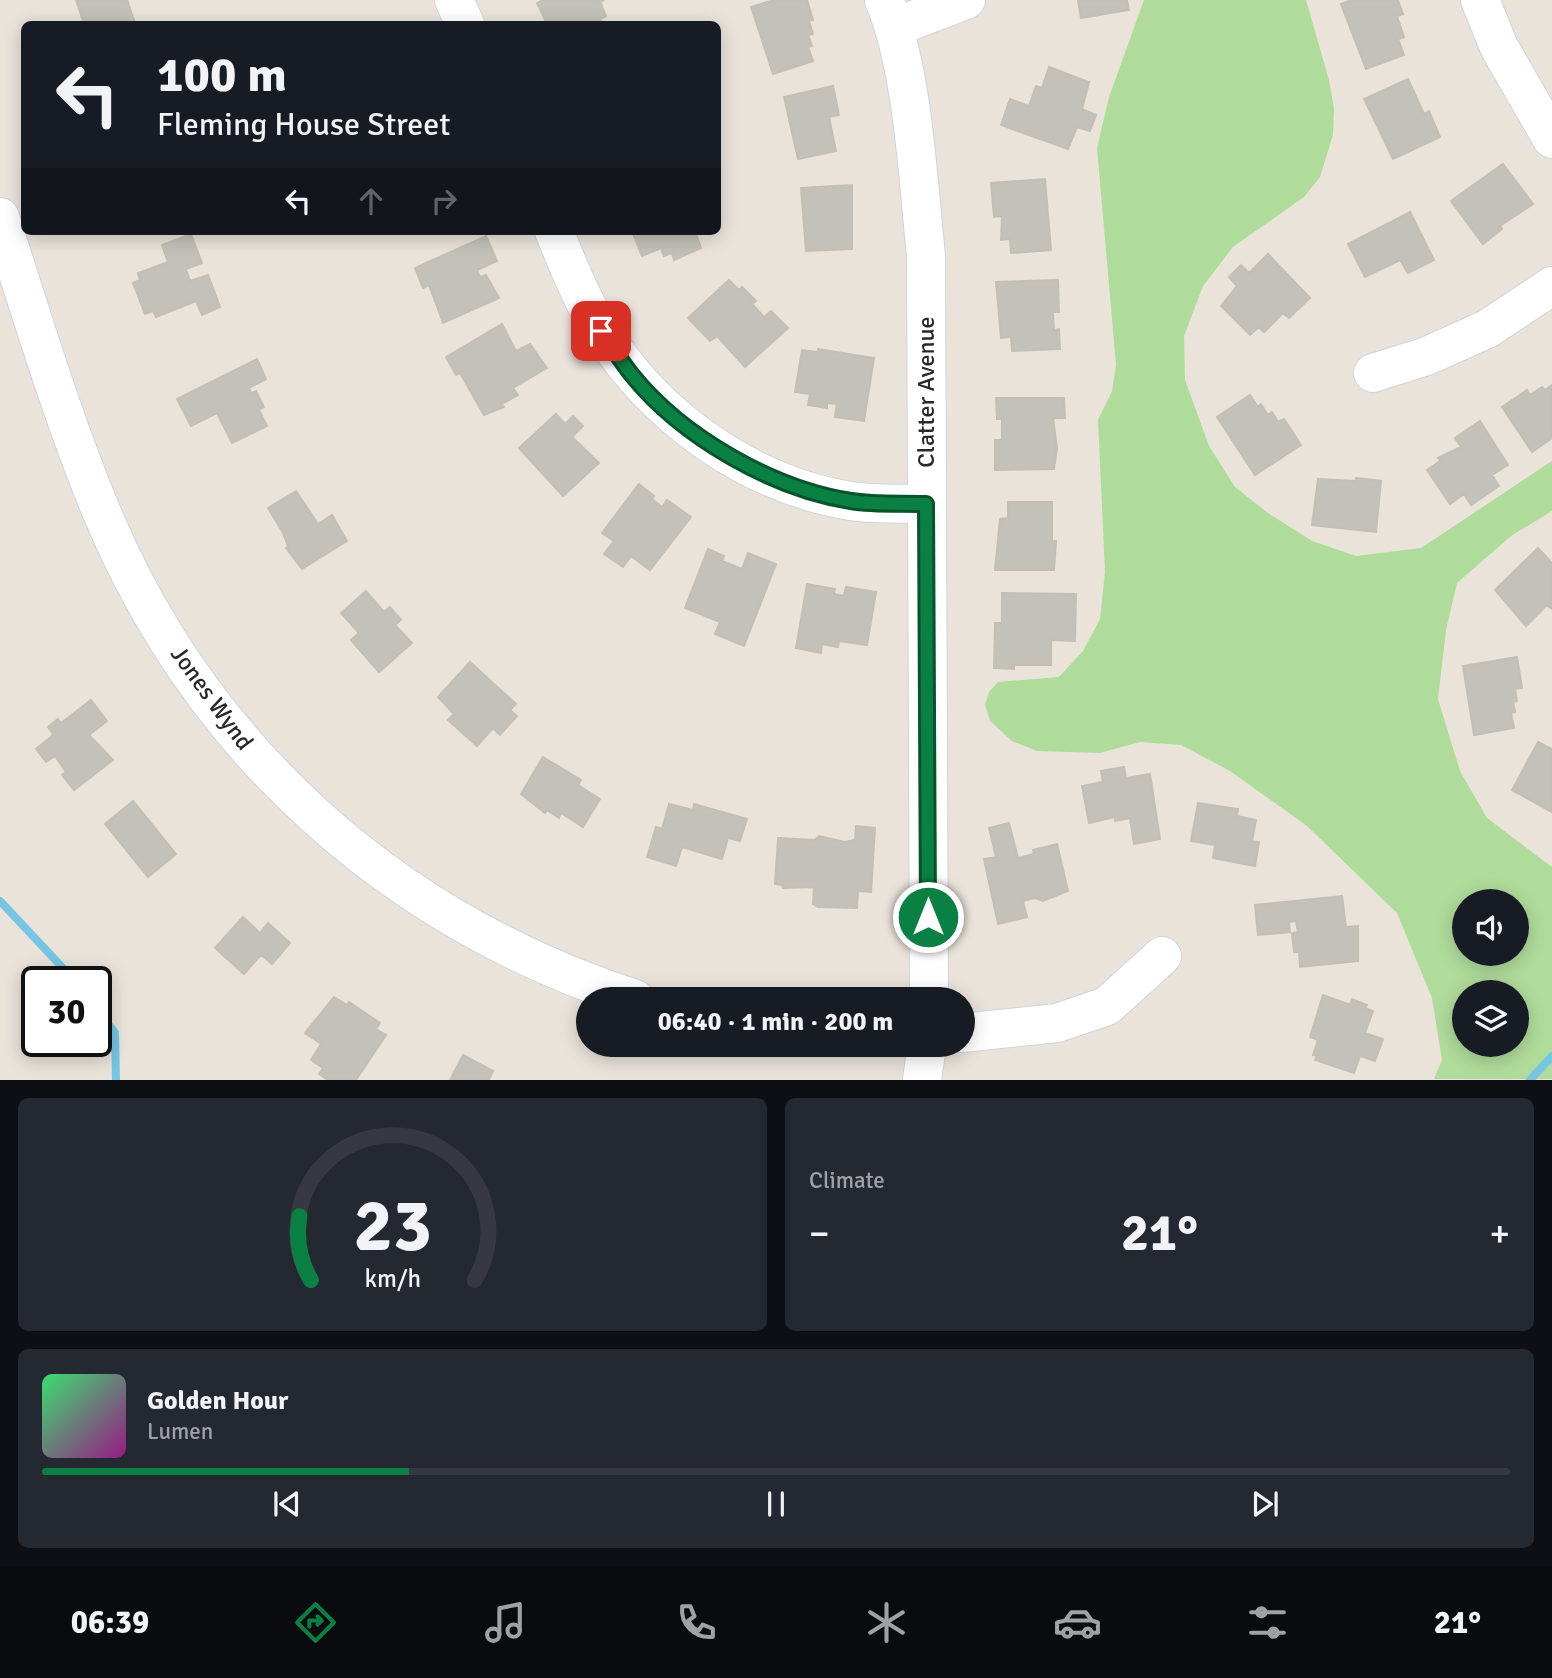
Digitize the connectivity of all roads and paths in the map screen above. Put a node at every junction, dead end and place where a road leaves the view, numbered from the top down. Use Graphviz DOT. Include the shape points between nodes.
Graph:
graph roads {
  1 [pos="454,0"];
  2 [pos="966,0"];
  3 [pos="1480,0"];
  4 [pos="889,13"];
  5 [pos="464,21"];
  6 [pos="1552,139"];
  7 [pos="0,217"];
  8 [pos="556,235"];
  9 [pos="1552,286"];
  10 [pos="1373,373"];
  11 [pos="926,504"];
  12 [pos="1162,956"];
  13 [pos="598,987"];
  14 [pos="929,987"];
  15 [pos="975,1032"];
  16 [pos="925,1057"];
  17 [pos="922,1080"];
  1 -- 5 [label="street"];
  2 -- 4 [label="street"];
  3 -- 6 [label="street" via="1499,47"];
  4 -- 11 [label="street, Clatter Avenue" via="913,136 926,256"];
  7 -- 13 [label="street, Jones Wynd" via="58,399 103,515 190,676 251,753 327,830 462,925"];
  8 -- 11 [label="street" via="601,331 633,376 681,422 772,478 851,501"];
  9 -- 10 [label="street" via="1487,329 1427,356"];
  11 -- 14 [label="street, Clatter Avenue"];
  12 -- 15 [label="street" via="1108,1006 1057,1023"];
  16 -- 17 [label="street"];
}
